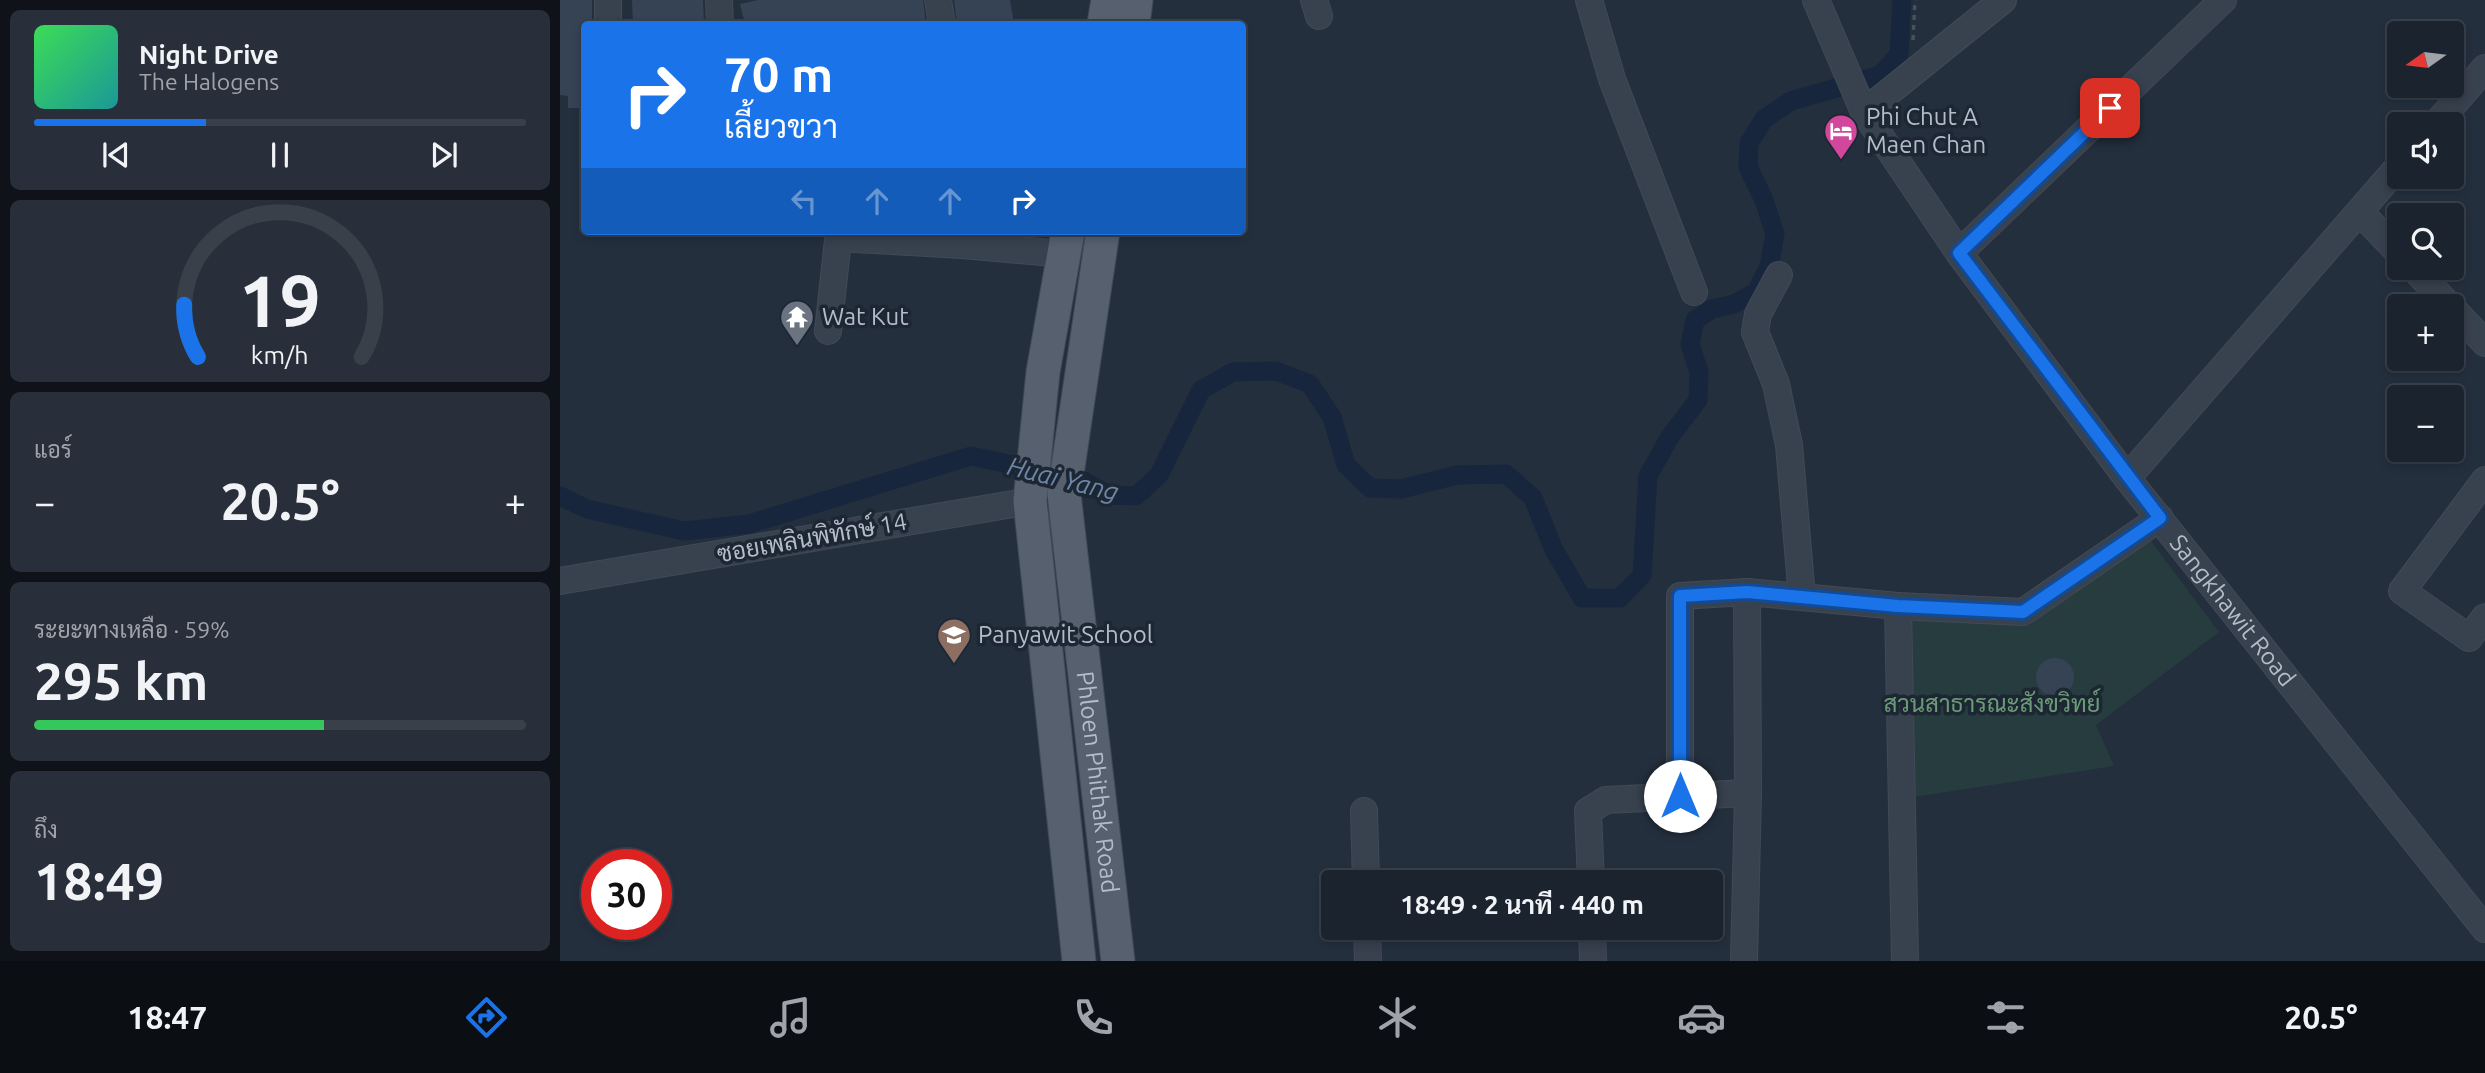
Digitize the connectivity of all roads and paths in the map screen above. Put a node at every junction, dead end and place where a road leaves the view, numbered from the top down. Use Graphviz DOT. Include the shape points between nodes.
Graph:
graph roads {
  1 [pos="608,0"];
  2 [pos="719,0"];
  3 [pos="938,0"];
  4 [pos="1108,0"];
  5 [pos="1136,0"];
  6 [pos="1589,0"];
  7 [pos="1816,0"];
  8 [pos="1915,0"];
  9 [pos="2003,0"];
  10 [pos="2223,0"];
  11 [pos="608,21"];
  12 [pos="720,21"];
  13 [pos="942,21"];
  14 [pos="1104,21"];
  15 [pos="1133,21"];
  16 [pos="1913,40"];
  17 [pos="2485,68"];
  18 [pos="1864,112"];
  19 [pos="2446,112"];
  20 [pos="2387,180"];
  21 [pos="2360,212"];
  22 [pos="839,235"];
  23 [pos="870,235"];
  24 [pos="1102,235"];
  25 [pos="962,238"];
  26 [pos="2387,240"];
  27 [pos="1066,242"];
  28 [pos="1959,253"];
  29 [pos="1779,275"];
  30 [pos="2425,280"];
  31 [pos="1694,292"];
  32 [pos="2438,294"];
  33 [pos="2464,321"];
  34 [pos="828,331"];
  35 [pos="2485,343"];
  36 [pos="2127,478"];
  37 [pos="2485,480"];
  38 [pos="1064,495"];
  39 [pos="1030,500"];
  40 [pos="2160,518"];
  41 [pos="560,581"];
  42 [pos="1747,592"];
  43 [pos="1802,597"];
  44 [pos="1898,606"];
  45 [pos="2485,617"];
  46 [pos="1748,793"];
  47 [pos="1680,796"];
  48 [pos="1364,811"];
  49 [pos="1366,870"];
  50 [pos="1590,870"];
  51 [pos="2482,918"];
  52 [pos="1367,940"];
  53 [pos="1593,940"];
  54 [pos="1079,961"];
  55 [pos="1118,961"];
  56 [pos="1368,961"];
  57 [pos="1594,961"];
  58 [pos="1744,961"];
  59 [pos="1905,961"];
  1 -- 11 [label="street"];
  2 -- 12 [label="street"];
  3 -- 13 [label="street"];
  4 -- 14 [label="main road"];
  5 -- 15 [label="main road"];
  6 -- 31 [label="street" via="1612,79"];
  7 -- 18 [label="street, Sangkhawit Road"];
  8 -- 16 [label="path"];
  9 -- 18 [label="street"];
  10 -- 28 [label="street"];
  17 -- 19 [label="street"];
  18 -- 28 [label="street, Sangkhawit Road"];
  20 -- 21 [label="street"];
  21 -- 26 [label="street"];
  21 -- 36 [label="street"];
  22 -- 34 [label="street"];
  23 -- 25 [label="street"];
  24 -- 38 [label="main road, Phloen Phithak Road"];
  25 -- 27 [label="street"];
  27 -- 39 [label="main road, Phloen Phithak Road" via="1043,372"];
  28 -- 36 [label="street, Sangkhawit Road"];
  29 -- 43 [label="street" via="1758,313 1755,332 1776,384 1789,445"];
  30 -- 32 [label="street"];
  33 -- 35 [label="street"];
  36 -- 40 [label="street, Sangkhawit Road"];
  37 -- 45 [label="street" via="2402,591 2469,638"];
  38 -- 39 [label="street, ซอยเพลินพิทักษ์ 14"];
  38 -- 55 [label="main road, Phloen Phithak Road"];
  39 -- 41 [label="street, ซอยเพลินพิทักษ์ 14"];
  39 -- 54 [label="main road, Phloen Phithak Road"];
  40 -- 44 [label="street" via="2023,612"];
  40 -- 51 [label="street, Sangkhawit Road"];
  42 -- 43 [label="street"];
  42 -- 46 [label="street"];
  42 -- 47 [label="street" via="1680,596"];
  43 -- 44 [label="street"];
  44 -- 59 [label="street"];
  46 -- 47 [label="street"];
  46 -- 58 [label="street"];
  47 -- 50 [label="street" via="1606,800 1588,811"];
  48 -- 49 [label="street"];
  52 -- 56 [label="street"];
  53 -- 57 [label="street"];
}
